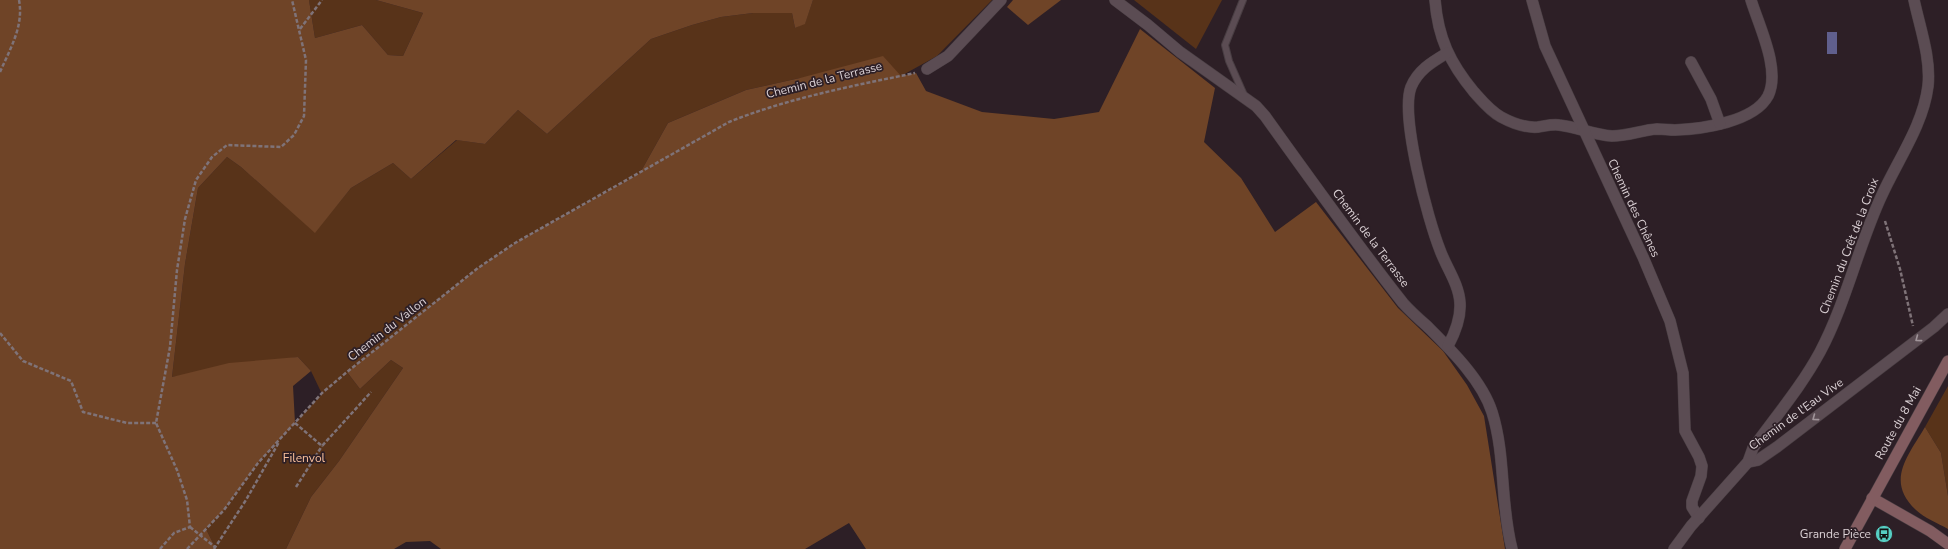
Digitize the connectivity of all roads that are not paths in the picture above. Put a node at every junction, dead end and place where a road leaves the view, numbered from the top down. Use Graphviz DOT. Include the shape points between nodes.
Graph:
graph roads {
  1 [pos="1001,0"];
  2 [pos="1115,0"];
  3 [pos="1244,0"];
  4 [pos="1435,0"];
  5 [pos="1532,0"];
  6 [pos="1751,0"];
  7 [pos="1914,0"];
  8 [pos="1447,53"];
  9 [pos="1691,62"];
  10 [pos="927,69"];
  11 [pos="1245,97"];
  12 [pos="1720,124"];
  13 [pos="1584,132"];
  14 [pos="1948,314"];
  15 [pos="1448,346"];
  16 [pos="1948,361"];
  17 [pos="1748,462"];
  18 [pos="1872,498"];
  19 [pos="1699,518"];
  20 [pos="1948,544"];
  21 [pos="1512,549"];
  22 [pos="1674,549"];
  23 [pos="1845,549"];
  1 -- 10 [label="street" via="948,56"];
  2 -- 11 [label="street, Chemin de la Terrasse" via="1180,52"];
  3 -- 11 [label="lane" via="1225,44 1229,61"];
  4 -- 8 [label="street" via="1437,21"];
  5 -- 13 [label="street, Chemin des Chênes" via="1545,46"];
  6 -- 12 [label="street" via="1771,60 1770,90 1758,109"];
  7 -- 17 [label="street, Chemin du Crêt de la Croix" via="1928,64 1926,100 1918,123 1876,207 1821,351 1790,401 1753,448"];
  8 -- 13 [label="street" via="1455,68 1473,90 1499,116 1527,126 1559,125"];
  8 -- 15 [label="street" via="1424,68 1416,77 1409,91 1408,106 1424,203 1460,303 1458,324"];
  9 -- 12 [label="street" via="1711,99"];
  11 -- 15 [label="street, Chemin de la Terrasse" via="1265,116 1405,304"];
  12 -- 13 [label="street" via="1657,129 1623,136"];
  13 -- 19 [label="street, Chemin des Chênes" via="1670,321 1681,363 1686,431 1702,466 1692,501 1692,507"];
  14 -- 17 [label="street, Chemin de l'Eau Vive, one-way" via="1777,447 1758,460"];
  15 -- 21 [label="street, Chemin de la Terrasse" via="1479,385 1492,411"];
  16 -- 18 [label="main road, Route du 8 Mai"];
  17 -- 19 [label="street, Chemin de l'Eau Vive"];
  18 -- 20 [label="main road"];
  18 -- 23 [label="main road, Route du 8 Mai"];
  19 -- 22 [label="street, Chemin de l'Eau Vive"];
}
